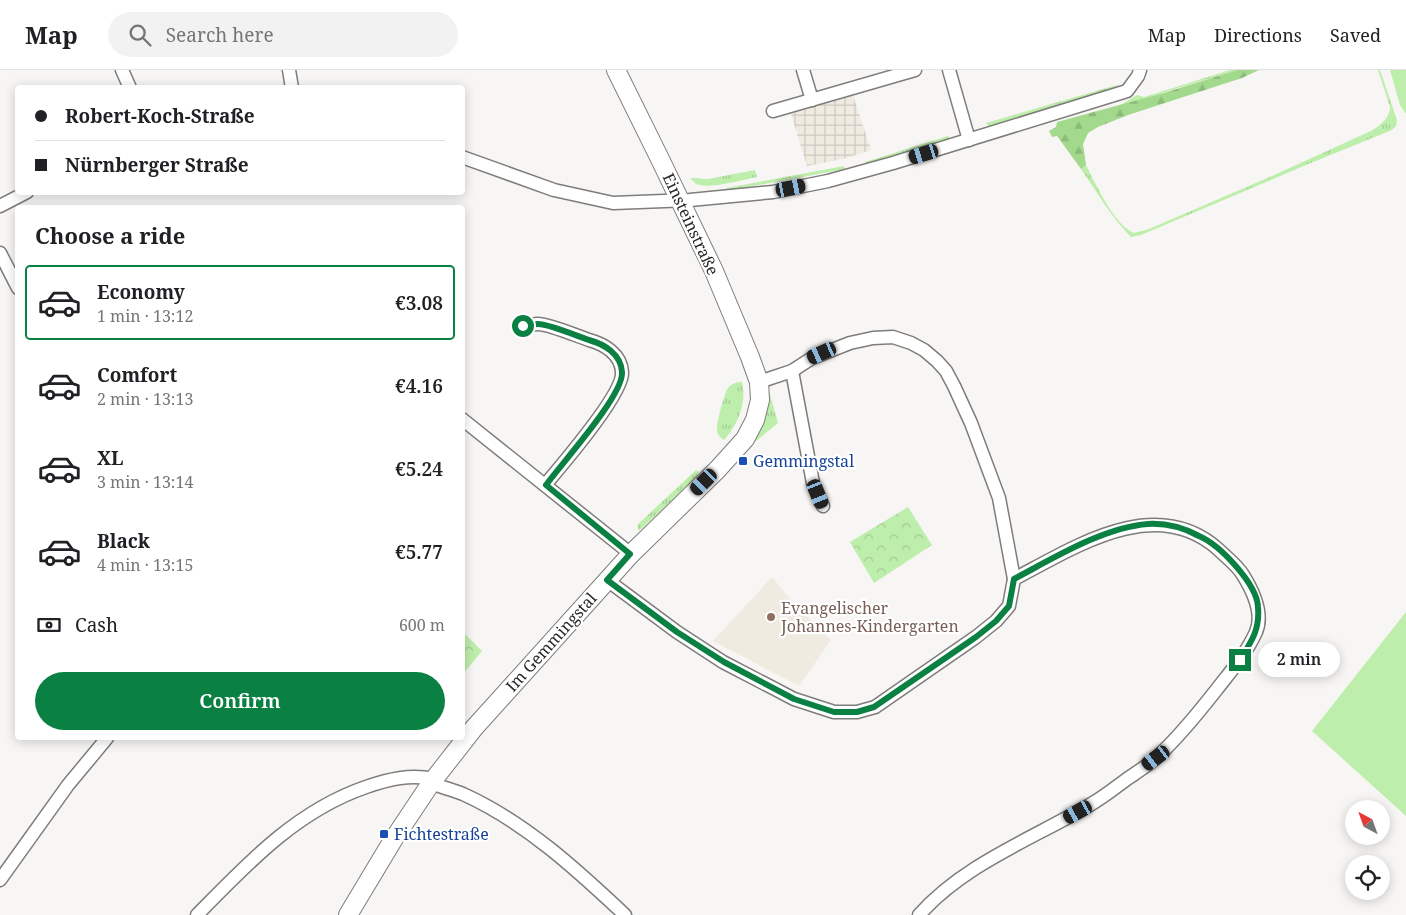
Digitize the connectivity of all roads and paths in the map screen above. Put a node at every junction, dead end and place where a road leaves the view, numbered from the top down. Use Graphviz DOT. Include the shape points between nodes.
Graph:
graph roads {
  1 [pos="122,70"];
  2 [pos="289,70"];
  3 [pos="616,70"];
  4 [pos="803,70"];
  5 [pos="916,70"];
  6 [pos="949,70"];
  7 [pos="1140,70"];
  8 [pos="129,85"];
  9 [pos="292,85"];
  10 [pos="812,100"];
  11 [pos="773,111"];
  12 [pos="969,140"];
  13 [pos="465,158"];
  14 [pos="21,195"];
  15 [pos="680,202"];
  16 [pos="0,206"];
  17 [pos="0,253"];
  18 [pos="15,282"];
  19 [pos="523,326"];
  20 [pos="792,371"];
  21 [pos="759,382"];
  22 [pos="465,421"];
  23 [pos="546,485"];
  24 [pos="823,506"];
  25 [pos="630,554"];
  26 [pos="1014,579"];
  27 [pos="607,580"];
  28 [pos="105,740"];
  29 [pos="432,781"];
  30 [pos="0,880"];
  31 [pos="196,915"];
  32 [pos="348,915"];
  33 [pos="625,915"];
  34 [pos="919,915"];
  1 -- 8 [label="street"];
  2 -- 9 [label="street"];
  3 -- 15 [label="street, Einsteinstraße"];
  4 -- 10 [label="street"];
  5 -- 10 [label="street"];
  6 -- 12 [label="street"];
  7 -- 12 [label="street" via="1127,92"];
  10 -- 11 [label="street"];
  12 -- 15 [label="street" via="828,181 772,192"];
  13 -- 15 [label="street" via="554,190 613,203"];
  14 -- 16 [label="street"];
  15 -- 21 [label="street, Einsteinstraße" via="724,292"];
  17 -- 18 [label="street"];
  19 -- 23 [label="street" via="540,324 607,347 619,361 622,372 621,384 602,413"];
  20 -- 21 [label="street"];
  20 -- 24 [label="street" via="813,483"];
  20 -- 26 [label="street" via="832,349 873,338 893,337 910,343 937,361 963,404 999,498"];
  21 -- 25 [label="street, Im Gemmingstal" via="760,400 755,420 745,438 717,470"];
  22 -- 23 [label="street"];
  23 -- 25 [label="street"];
  25 -- 27 [label="street, Im Gemmingstal"];
  26 -- 27 [label="street" via="1009,606 996,621 874,707 857,712 834,712 794,699 724,662"];
  26 -- 34 [label="street" via="1082,543 1116,531 1148,524 1174,526 1205,539 1240,570 1258,606 1257,630 1240,660 1198,713 1156,758 1094,802 978,866"];
  27 -- 29 [label="street, Im Gemmingstal" via="499,698"];
  28 -- 30 [label="street" via="68,785"];
  29 -- 31 [label="street" via="419,776 402,777 357,790 307,815 256,855"];
  29 -- 32 [label="street, Im Gemmingstal"];
  29 -- 33 [label="street" via="486,806 530,833 581,873"];
}
